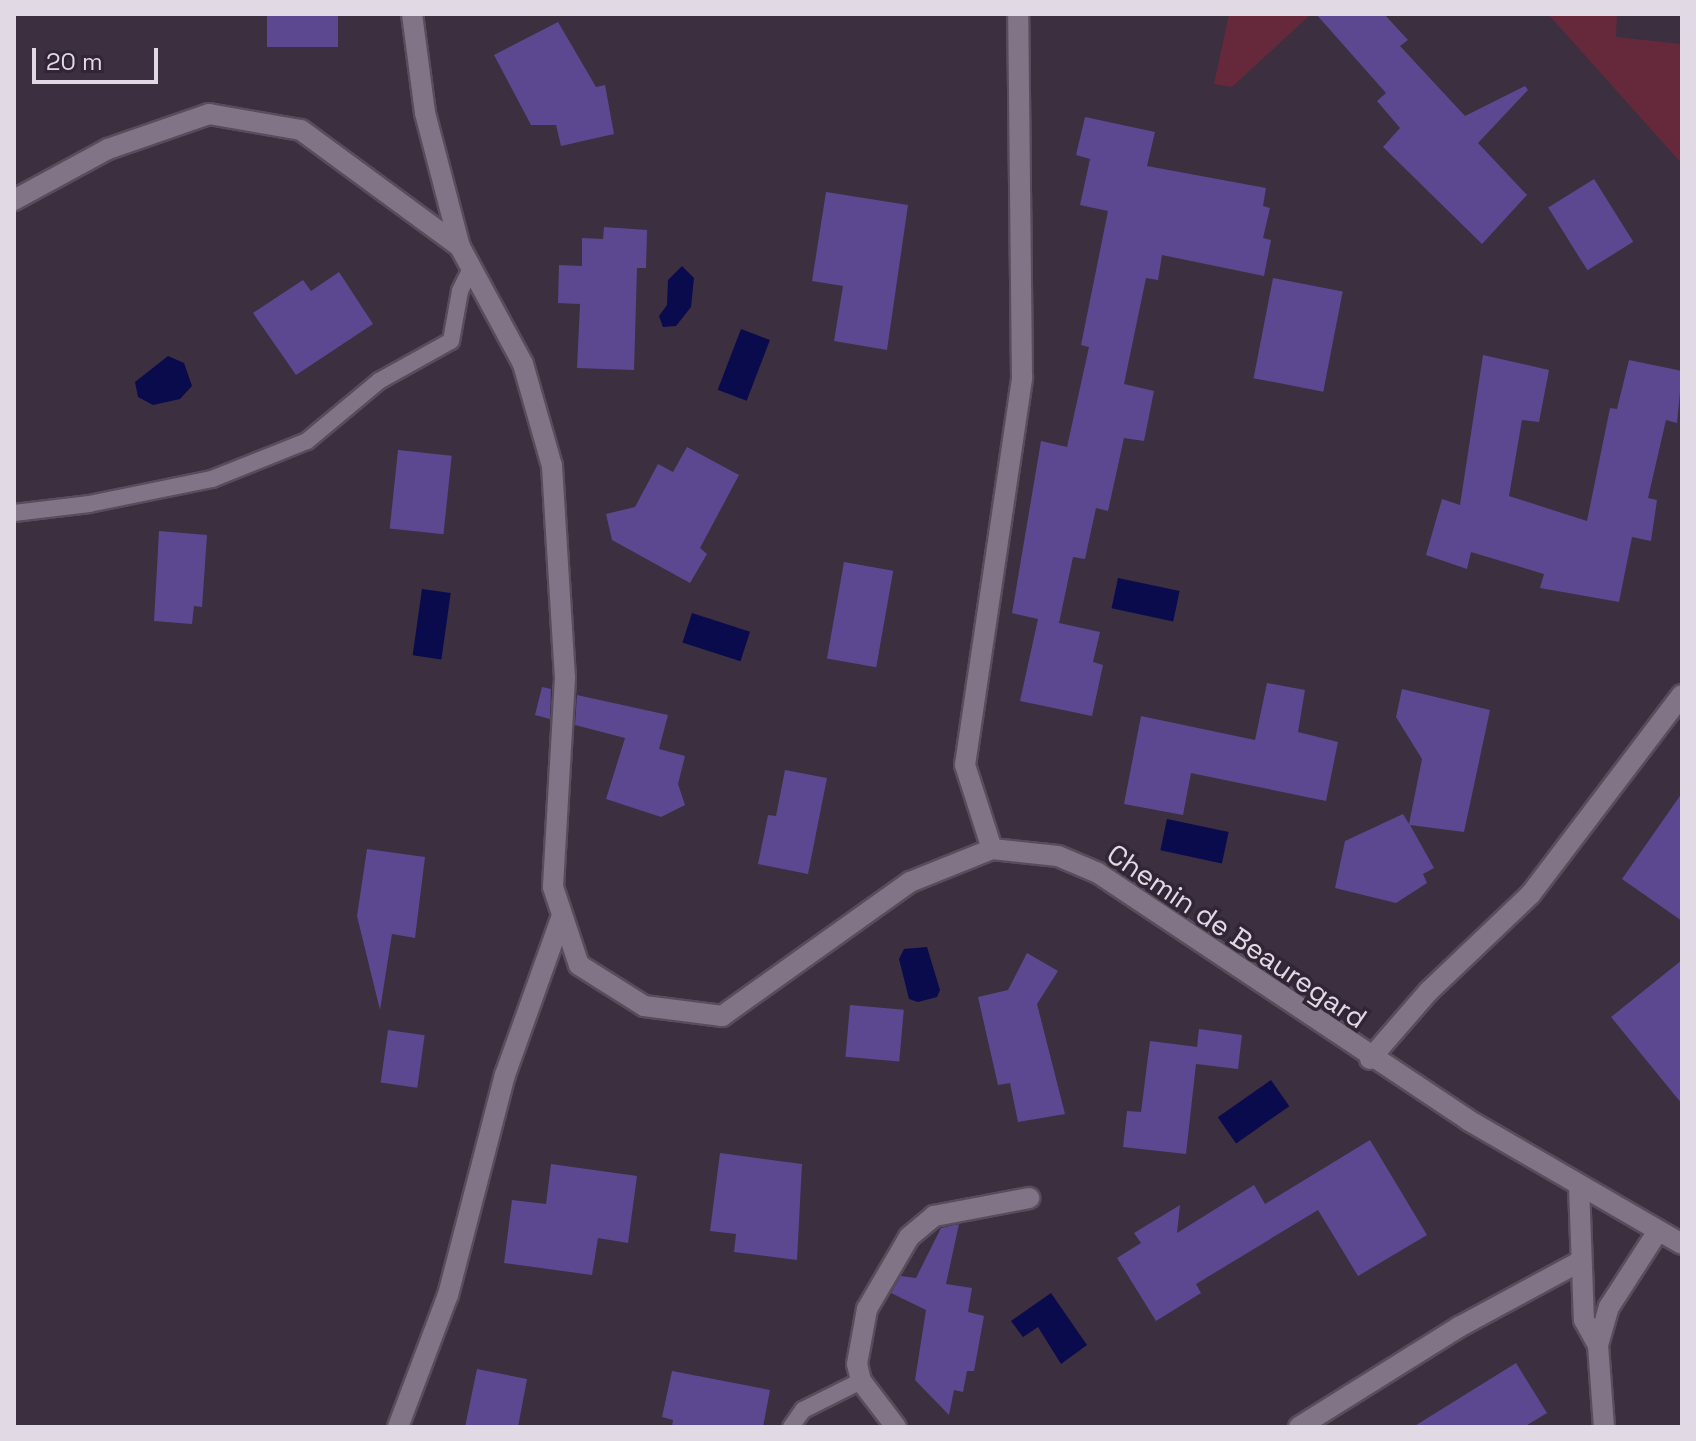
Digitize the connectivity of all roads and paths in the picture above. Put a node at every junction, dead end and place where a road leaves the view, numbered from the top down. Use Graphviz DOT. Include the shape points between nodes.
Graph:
graph roads {
  1 [pos="412,14"];
  2 [pos="1018,14"];
  3 [pos="14,200"];
  4 [pos="460,247"];
  5 [pos="471,268"];
  6 [pos="14,513"];
  7 [pos="1682,695"];
  8 [pos="992,849"];
  9 [pos="562,916"];
  10 [pos="1370,1059"];
  11 [pos="1579,1186"];
  12 [pos="1029,1198"];
  13 [pos="1658,1231"];
  14 [pos="1682,1244"];
  15 [pos="1579,1262"];
  16 [pos="1598,1345"];
  17 [pos="861,1381"];
  18 [pos="398,1427"];
  19 [pos="791,1427"];
  20 [pos="896,1427"];
  21 [pos="1299,1427"];
  22 [pos="1604,1427"];
  1 -- 4 [label="street" via="425,113"];
  2 -- 8 [label="street" via="1022,377 965,765"];
  3 -- 4 [label="street, Chemin de Beauregard" via="108,149 209,114 301,130"];
  4 -- 5 [label="street, Chemin de Beauregard"];
  5 -- 6 [label="lane" via="460,291 451,341 379,381 307,441 212,479"];
  5 -- 9 [label="street, Chemin de Beauregard" via="523,364 552,466 565,678 553,887"];
  7 -- 10 [label="street" via="1530,895 1428,992"];
  8 -- 9 [label="street, Chemin de Beauregard" via="910,882 722,1016 644,1006 618,990 579,965"];
  8 -- 10 [label="street, Chemin de Beauregard" via="1058,856 1098,873"];
  9 -- 18 [label="street" via="505,1075 448,1295"];
  10 -- 11 [label="street, Chemin de Beauregard"];
  11 -- 13 [label="street, Chemin de Beauregard"];
  11 -- 15 [label="street"];
  12 -- 17 [label="street" via="934,1216 909,1237 867,1309 858,1337"];
  13 -- 14 [label="street, Chemin de Beauregard"];
  13 -- 16 [label="street" via="1609,1307"];
  15 -- 16 [label="street" via="1584,1320"];
  15 -- 21 [label="street" via="1459,1327"];
  16 -- 22 [label="street"];
  17 -- 19 [label="lane" via="803,1410"];
  17 -- 20 [label="street"];
}
